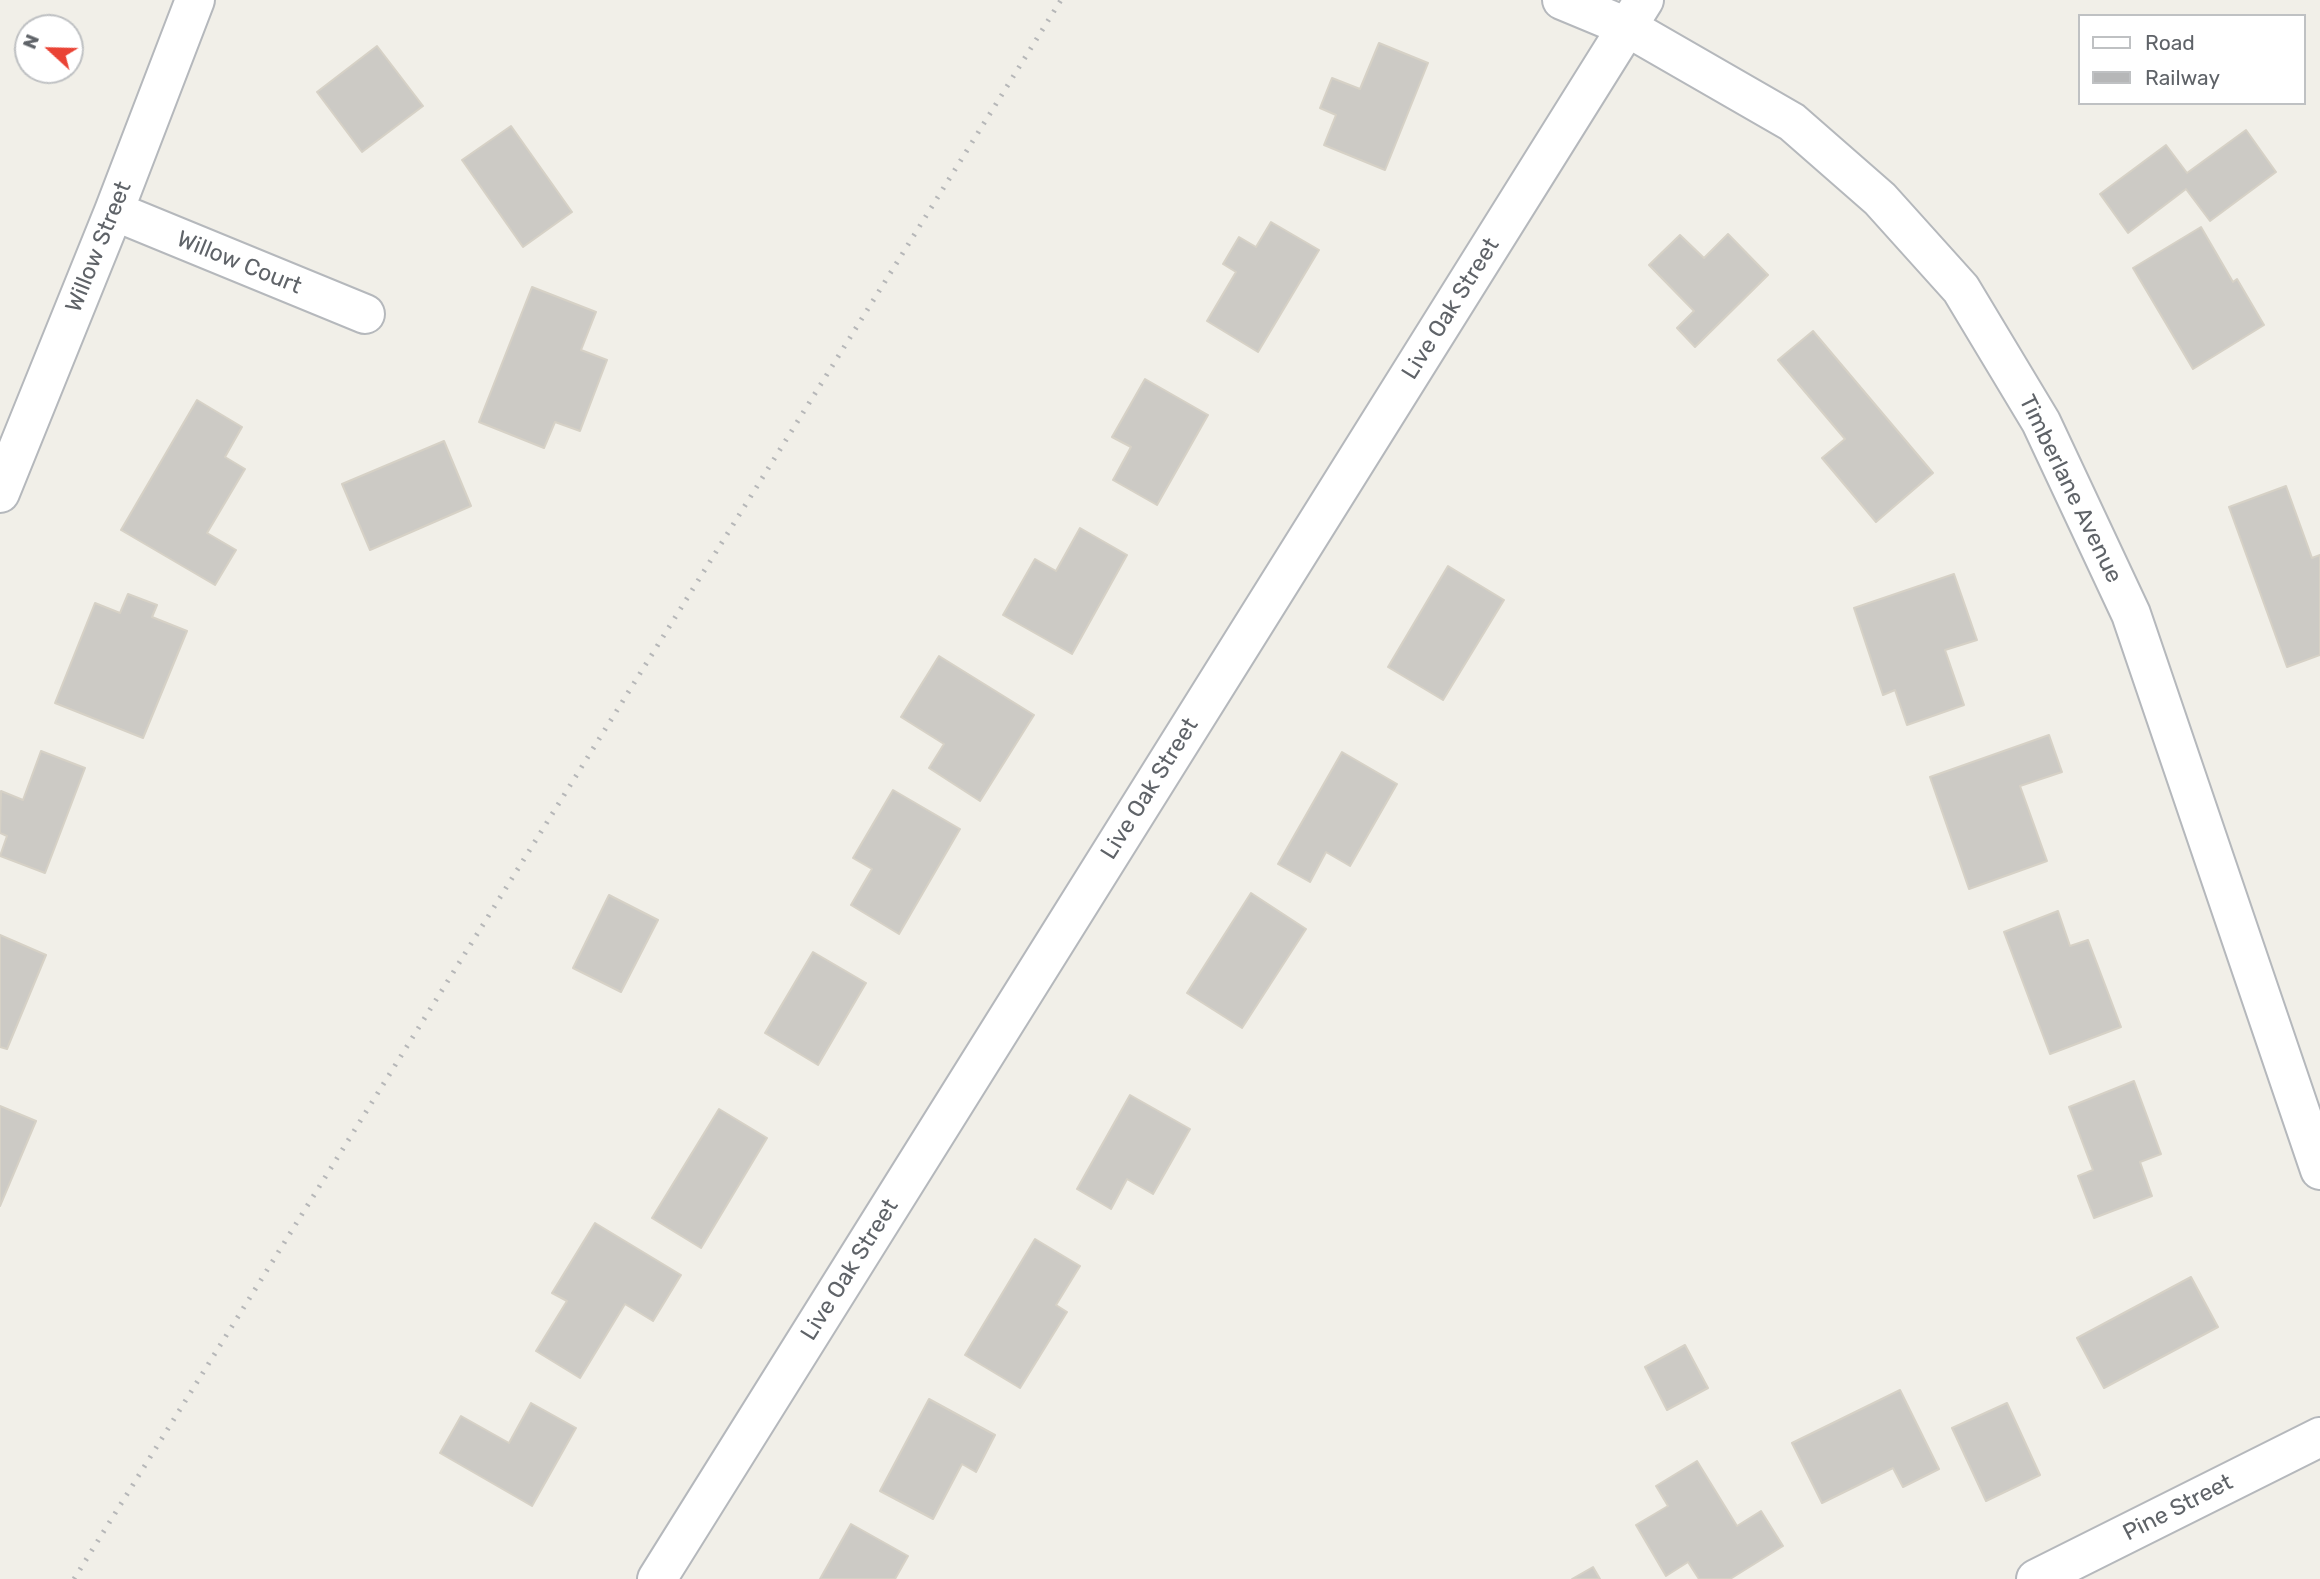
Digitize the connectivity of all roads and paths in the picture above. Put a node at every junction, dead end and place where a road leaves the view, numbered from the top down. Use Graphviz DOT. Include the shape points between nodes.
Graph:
graph roads {
  1 [pos="195,0"];
  2 [pos="1562,0"];
  3 [pos="1636,13"];
  4 [pos="114,211"];
  5 [pos="365,314"];
  6 [pos="0,492"];
  7 [pos="2320,1170"];
  8 [pos="2320,1437"];
  9 [pos="657,1579"];
  10 [pos="2036,1579"];
  1 -- 4 [label="street, Willow Street"];
  2 -- 3 [label="street, Timberlane Avenue"];
  3 -- 7 [label="street, Timberlane Avenue" via="1792,122 1880,199 1961,289 2042,422 2131,614"];
  3 -- 9 [label="street, Live Oak Street"];
  4 -- 5 [label="street, Willow Court"];
  4 -- 6 [label="street, Willow Street"];
  8 -- 10 [label="street, Pine Street"];
}
